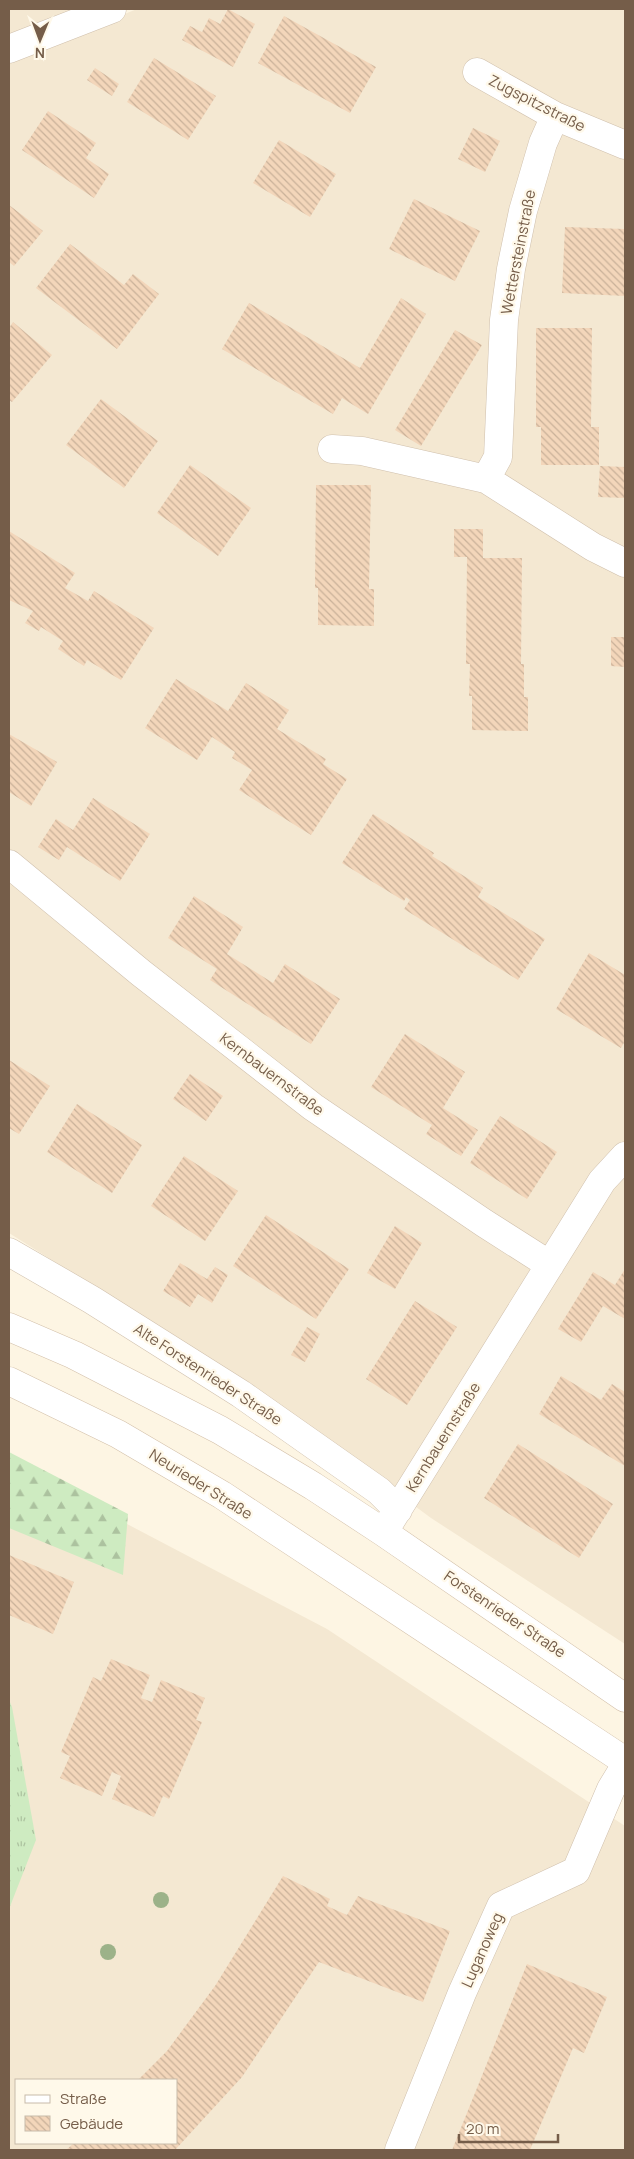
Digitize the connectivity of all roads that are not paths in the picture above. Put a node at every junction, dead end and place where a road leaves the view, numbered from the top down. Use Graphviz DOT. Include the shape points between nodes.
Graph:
graph roads {
  1 [pos="112,9"];
  2 [pos="9,49"];
  3 [pos="477,72"];
  4 [pos="555,116"];
  5 [pos="625,145"];
  6 [pos="332,449"];
  7 [pos="486,479"];
  8 [pos="625,563"];
  9 [pos="9,864"];
  10 [pos="625,1156"];
  11 [pos="9,1252"];
  12 [pos="550,1265"];
  13 [pos="9,1327"];
  14 [pos="9,1380"];
  15 [pos="398,1510"];
  16 [pos="383,1532"];
  17 [pos="625,1698"];
  18 [pos="625,1761"];
  19 [pos="625,1766"];
  20 [pos="399,2150"];
  1 -- 2 [label="street"];
  3 -- 4 [label="street, Zugspitzstraße"];
  4 -- 5 [label="street, Zugspitzstraße"];
  4 -- 7 [label="street, Wettersteinstraße" via="543,143 523,210 511,269 504,320 498,457"];
  6 -- 7 [label="street" via="362,451"];
  7 -- 8 [label="street"];
  9 -- 12 [label="street, Kernbauernstraße" via="141,973 313,1107"];
  10 -- 12 [label="street, Kernbauernstraße" via="602,1181"];
  11 -- 15 [label="street, Alte Forstenrieder Straße" via="241,1394 379,1491"];
  12 -- 15 [label="street, Kernbauernstraße"];
  13 -- 16 [label="street" via="74,1355 220,1430"];
  14 -- 18 [label="street, Neurieder Straße" via="118,1434 222,1495"];
  15 -- 16 [label="street, Kernbauernstraße"];
  16 -- 17 [label="street, Forstenrieder Straße"];
  19 -- 20 [label="street, Luganoweg" via="611,1789 576,1871 501,1906"];
}
